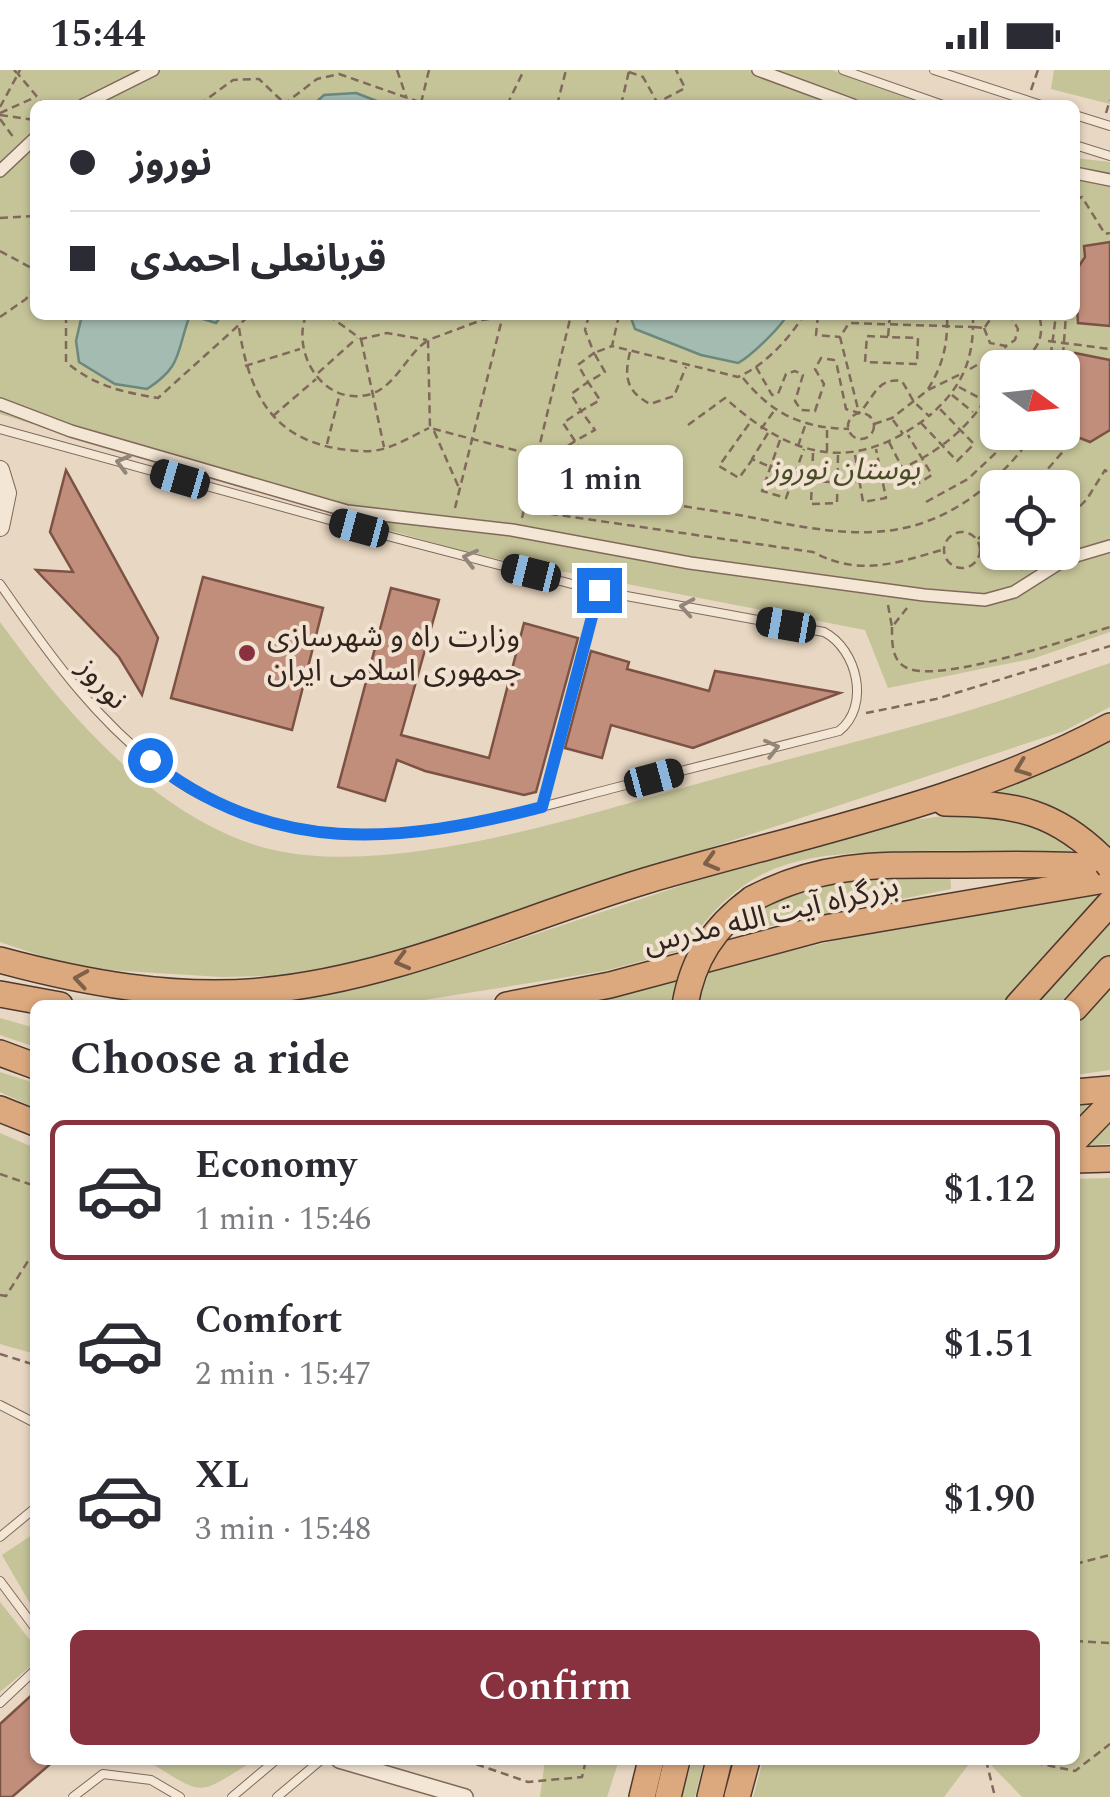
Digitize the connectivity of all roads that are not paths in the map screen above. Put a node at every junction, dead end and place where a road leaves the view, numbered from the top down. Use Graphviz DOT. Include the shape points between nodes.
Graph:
graph roads {
  1 [pos="154,70"];
  2 [pos="758,70"];
  3 [pos="843,70"];
  4 [pos="934,70"];
  5 [pos="91,100"];
  6 [pos="839,100"];
  7 [pos="929,100"];
  8 [pos="1024,100"];
  9 [pos="1080,117"];
  10 [pos="1110,126"];
  11 [pos="30,142"];
  12 [pos="1080,147"];
  13 [pos="1110,156"];
  14 [pos="0,172"];
  15 [pos="1080,173"];
  16 [pos="1110,180"];
  17 [pos="0,404"];
  18 [pos="0,429"];
  19 [pos="0,470"];
  20 [pos="0,527"];
  21 [pos="1110,546"];
  22 [pos="0,584"];
  23 [pos="599,590"];
  24 [pos="1110,726"];
  25 [pos="917,802"];
  26 [pos="542,807"];
  27 [pos="1109,869"];
  28 [pos="1110,902"];
  29 [pos="0,960"];
  30 [pos="1110,969"];
  31 [pos="0,994"];
  32 [pos="33,1000"];
  33 [pos="533,1000"];
  34 [pos="687,1000"];
  35 [pos="1022,1000"];
  36 [pos="1080,1002"];
  37 [pos="0,1053"];
  38 [pos="30,1064"];
  39 [pos="1110,1089"];
  40 [pos="1080,1092"];
  41 [pos="1110,1104"];
  42 [pos="0,1108"];
  43 [pos="30,1121"];
  44 [pos="1080,1134"];
  45 [pos="1110,1159"];
  46 [pos="1080,1160"];
  47 [pos="0,1405"];
  48 [pos="30,1420"];
  49 [pos="30,1512"];
  50 [pos="0,1537"];
  51 [pos="0,1581"];
  52 [pos="30,1621"];
  53 [pos="30,1675"];
  54 [pos="0,1703"];
  55 [pos="270,1765"];
  56 [pos="316,1765"];
  57 [pos="356,1765"];
  58 [pos="650,1765"];
  59 [pos="677,1765"];
  60 [pos="718,1765"];
  61 [pos="746,1765"];
  62 [pos="73,1797"];
  63 [pos="180,1797"];
  64 [pos="232,1797"];
  65 [pos="277,1797"];
  66 [pos="465,1797"];
  67 [pos="642,1797"];
  68 [pos="668,1797"];
  69 [pos="710,1797"];
  70 [pos="736,1797"];
  1 -- 5 [label="street"];
  2 -- 6 [label="street"];
  3 -- 7 [label="lane"];
  4 -- 8 [label="lane"];
  9 -- 10 [label="lane"];
  11 -- 14 [label="street"];
  12 -- 13 [label="lane"];
  15 -- 16 [label="street"];
  17 -- 21 [label="street" via="346,511 924,595 985,600"];
  23 -- 18 [label="lane, one-way"];
  19 -- 20 [label="street" via="8,494"];
  22 -- 26 [label="lane, نوروز" via="67,680 121,737 179,783 228,808 338,836 390,836"];
  23 -- 26 [label="lane"];
  26 -- 23 [label="lane, نوروز, one-way" via="839,730 854,713 850,658 824,632"];
  24 -- 25 [label="highway, one-way" via="1057,755"];
  25 -- 27 [label="highway" via="991,802 1045,816 1072,830"];
  25 -- 29 [label="highway, one-way" via="312,984 191,994 57,976"];
  27 -- 33 [label="highway, بزرگراه آیت الله مدرس"];
  27 -- 34 [label="highway, bridge" via="882,863 819,872 775,887 732,914 698,958"];
  28 -- 35 [label="highway"];
  30 -- 36 [label="highway"];
  31 -- 32 [label="highway"];
  37 -- 38 [label="highway"];
  39 -- 40 [label="highway"];
  39 -- 44 [label="highway"];
  41 -- 44 [label="highway"];
  42 -- 43 [label="highway"];
  45 -- 46 [label="highway"];
  47 -- 48 [label="lane"];
  49 -- 50 [label="lane"];
  51 -- 52 [label="lane"];
  53 -- 54 [label="lane"];
  55 -- 64 [label="lane"];
  56 -- 65 [label="lane"];
  57 -- 66 [label="street"];
  58 -- 67 [label="highway"];
  59 -- 68 [label="highway"];
  60 -- 69 [label="highway"];
  61 -- 70 [label="highway"];
  62 -- 63 [label="lane" via="103,1774 152,1780"];
}
